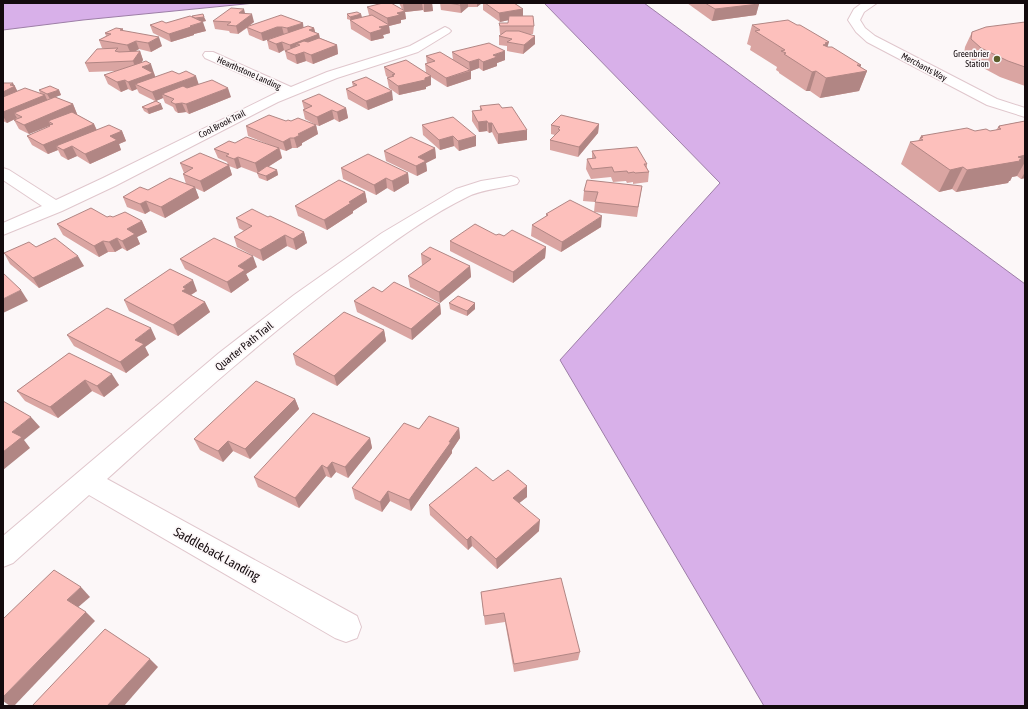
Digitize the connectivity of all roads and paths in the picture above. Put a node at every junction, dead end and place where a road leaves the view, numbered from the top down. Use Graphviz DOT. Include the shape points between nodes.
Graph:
graph roads {
  1 [pos="872,3"];
  2 [pos="445,31"];
  3 [pos="209,55"];
  4 [pos="290,91"];
  5 [pos="1025,114"];
  6 [pos="3,173"];
  7 [pos="511,181"];
  8 [pos="56,207"];
  9 [pos="3,230"];
  10 [pos="87,481"];
  11 [pos="3,554"];
  12 [pos="346,627"];
  1 -- 5 [label="street, Merchants Way" via="861,8 854,20 860,30 871,39 992,102"];
  2 -- 4 [label="street, Cool Brook Trail" via="414,49 351,68"];
  3 -- 4 [label="street, Hearthstone Landing"];
  4 -- 8 [label="street, Cool Brook Trail"];
  6 -- 8 [label="street"];
  7 -- 10 [label="street, Quarter Path Trail" via="481,186 462,193 388,237 301,300 227,359"];
  8 -- 9 [label="street, Cool Brook Trail"];
  10 -- 11 [label="street, Quarter Path Trail"];
  10 -- 12 [label="street, Saddleback Landing"];
}
